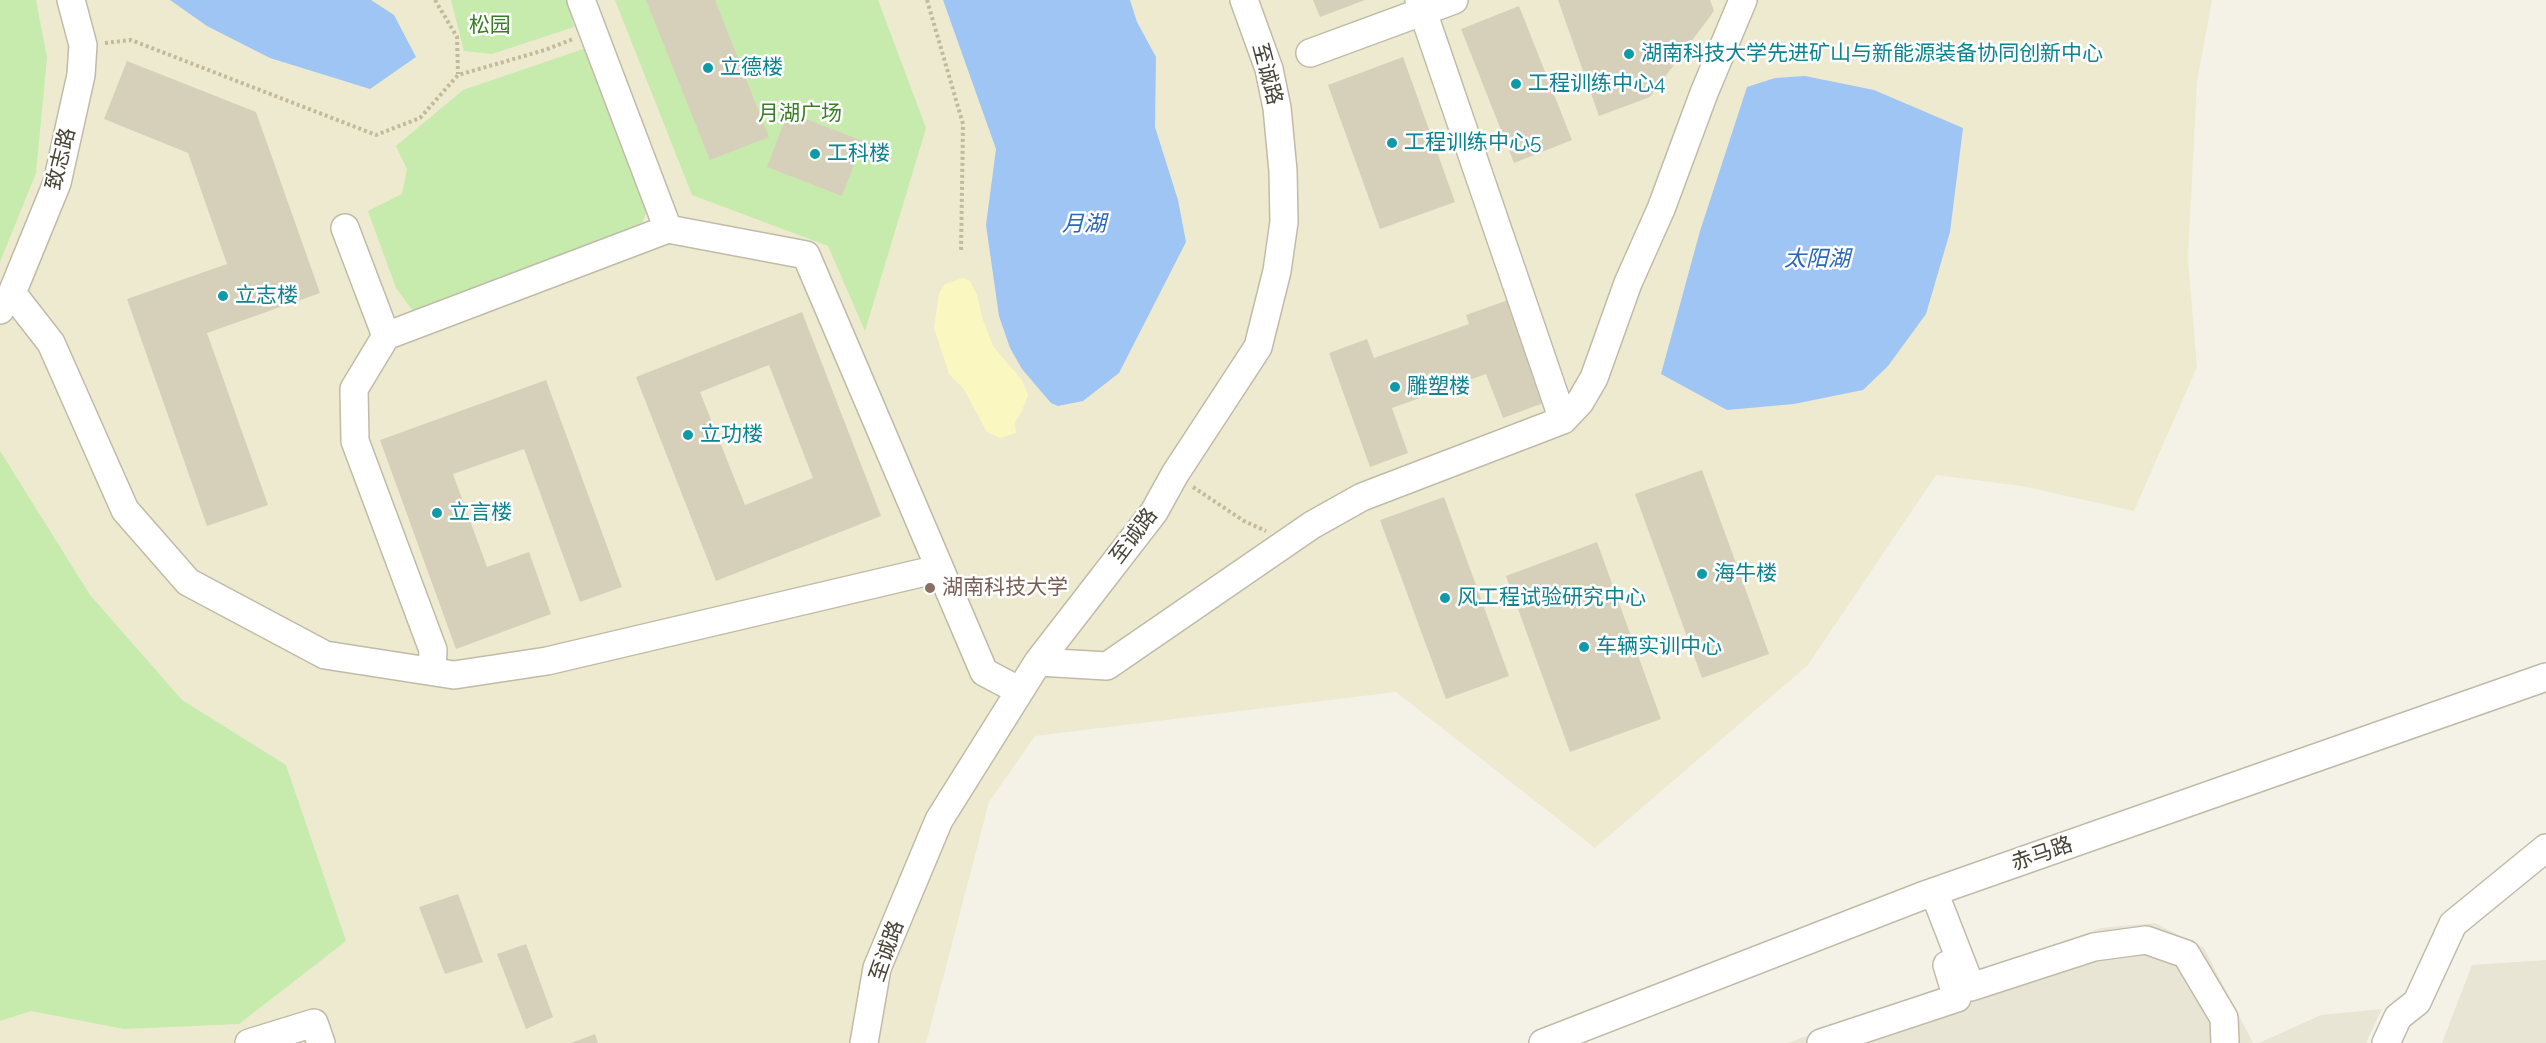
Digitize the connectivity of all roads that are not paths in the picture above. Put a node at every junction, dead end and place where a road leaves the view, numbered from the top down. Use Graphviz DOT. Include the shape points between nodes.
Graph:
graph roads {
  1 [pos="71,0"];
  2 [pos="581,0"];
  3 [pos="1244,0"];
  4 [pos="1454,0"];
  5 [pos="1743,0"];
  6 [pos="1422,6"];
  7 [pos="1310,53"];
  8 [pos="345,228"];
  9 [pos="668,229"];
  10 [pos="6,302"];
  11 [pos="386,336"];
  12 [pos="1563,420"];
  13 [pos="938,569"];
  14 [pos="1038,662"];
  15 [pos="432,671"];
  16 [pos="2546,677"];
  17 [pos="1018,690"];
  18 [pos="2546,848"];
  19 [pos="1928,894"];
  20 [pos="249,1043"];
  21 [pos="321,1043"];
  22 [pos="864,1043"];
  23 [pos="1543,1043"];
  24 [pos="1821,1043"];
  25 [pos="2225,1043"];
  26 [pos="2386,1043"];
  1 -- 10 [label="street, 致志路" via="83,45 81,75 57,183"];
  2 -- 9 [label="street"];
  3 -- 14 [label="street, 至诚路" via="1269,69 1283,171 1284,222 1258,347 1154,512"];
  4 -- 6 [label="street"];
  5 -- 12 [label="street" via="1628,283 1594,378"];
  6 -- 7 [label="street"];
  6 -- 12 [label="street"];
  8 -- 11 [label="street"];
  9 -- 11 [label="street"];
  9 -- 13 [label="street" via="806,255"];
  10 -- 15 [label="street" via="51,343 125,510 188,582 325,655"];
  11 -- 15 [label="street" via="354,388 355,441 433,650"];
  12 -- 14 [label="street" via="1362,497 1312,525 1107,666"];
  13 -- 15 [label="street" via="547,661 454,675"];
  13 -- 17 [label="street" via="984,672"];
  14 -- 17 [label="street, 至诚路"];
  16 -- 19 [label="street, 赤马路"];
  17 -- 22 [label="street, 至诚路" via="939,820 877,968"];
  18 -- 26 [label="street" via="2453,924 2417,1002 2398,1017"];
  19 -- 23 [label="street, 赤马路"];
  19 -- 24 [label="street" via="1957,998"];
  19 -- 25 [label="street" via="1971,987 2094,947 2146,940 2186,954 2224,1018"];
  20 -- 21 [label="street" via="314,1023"];
}
